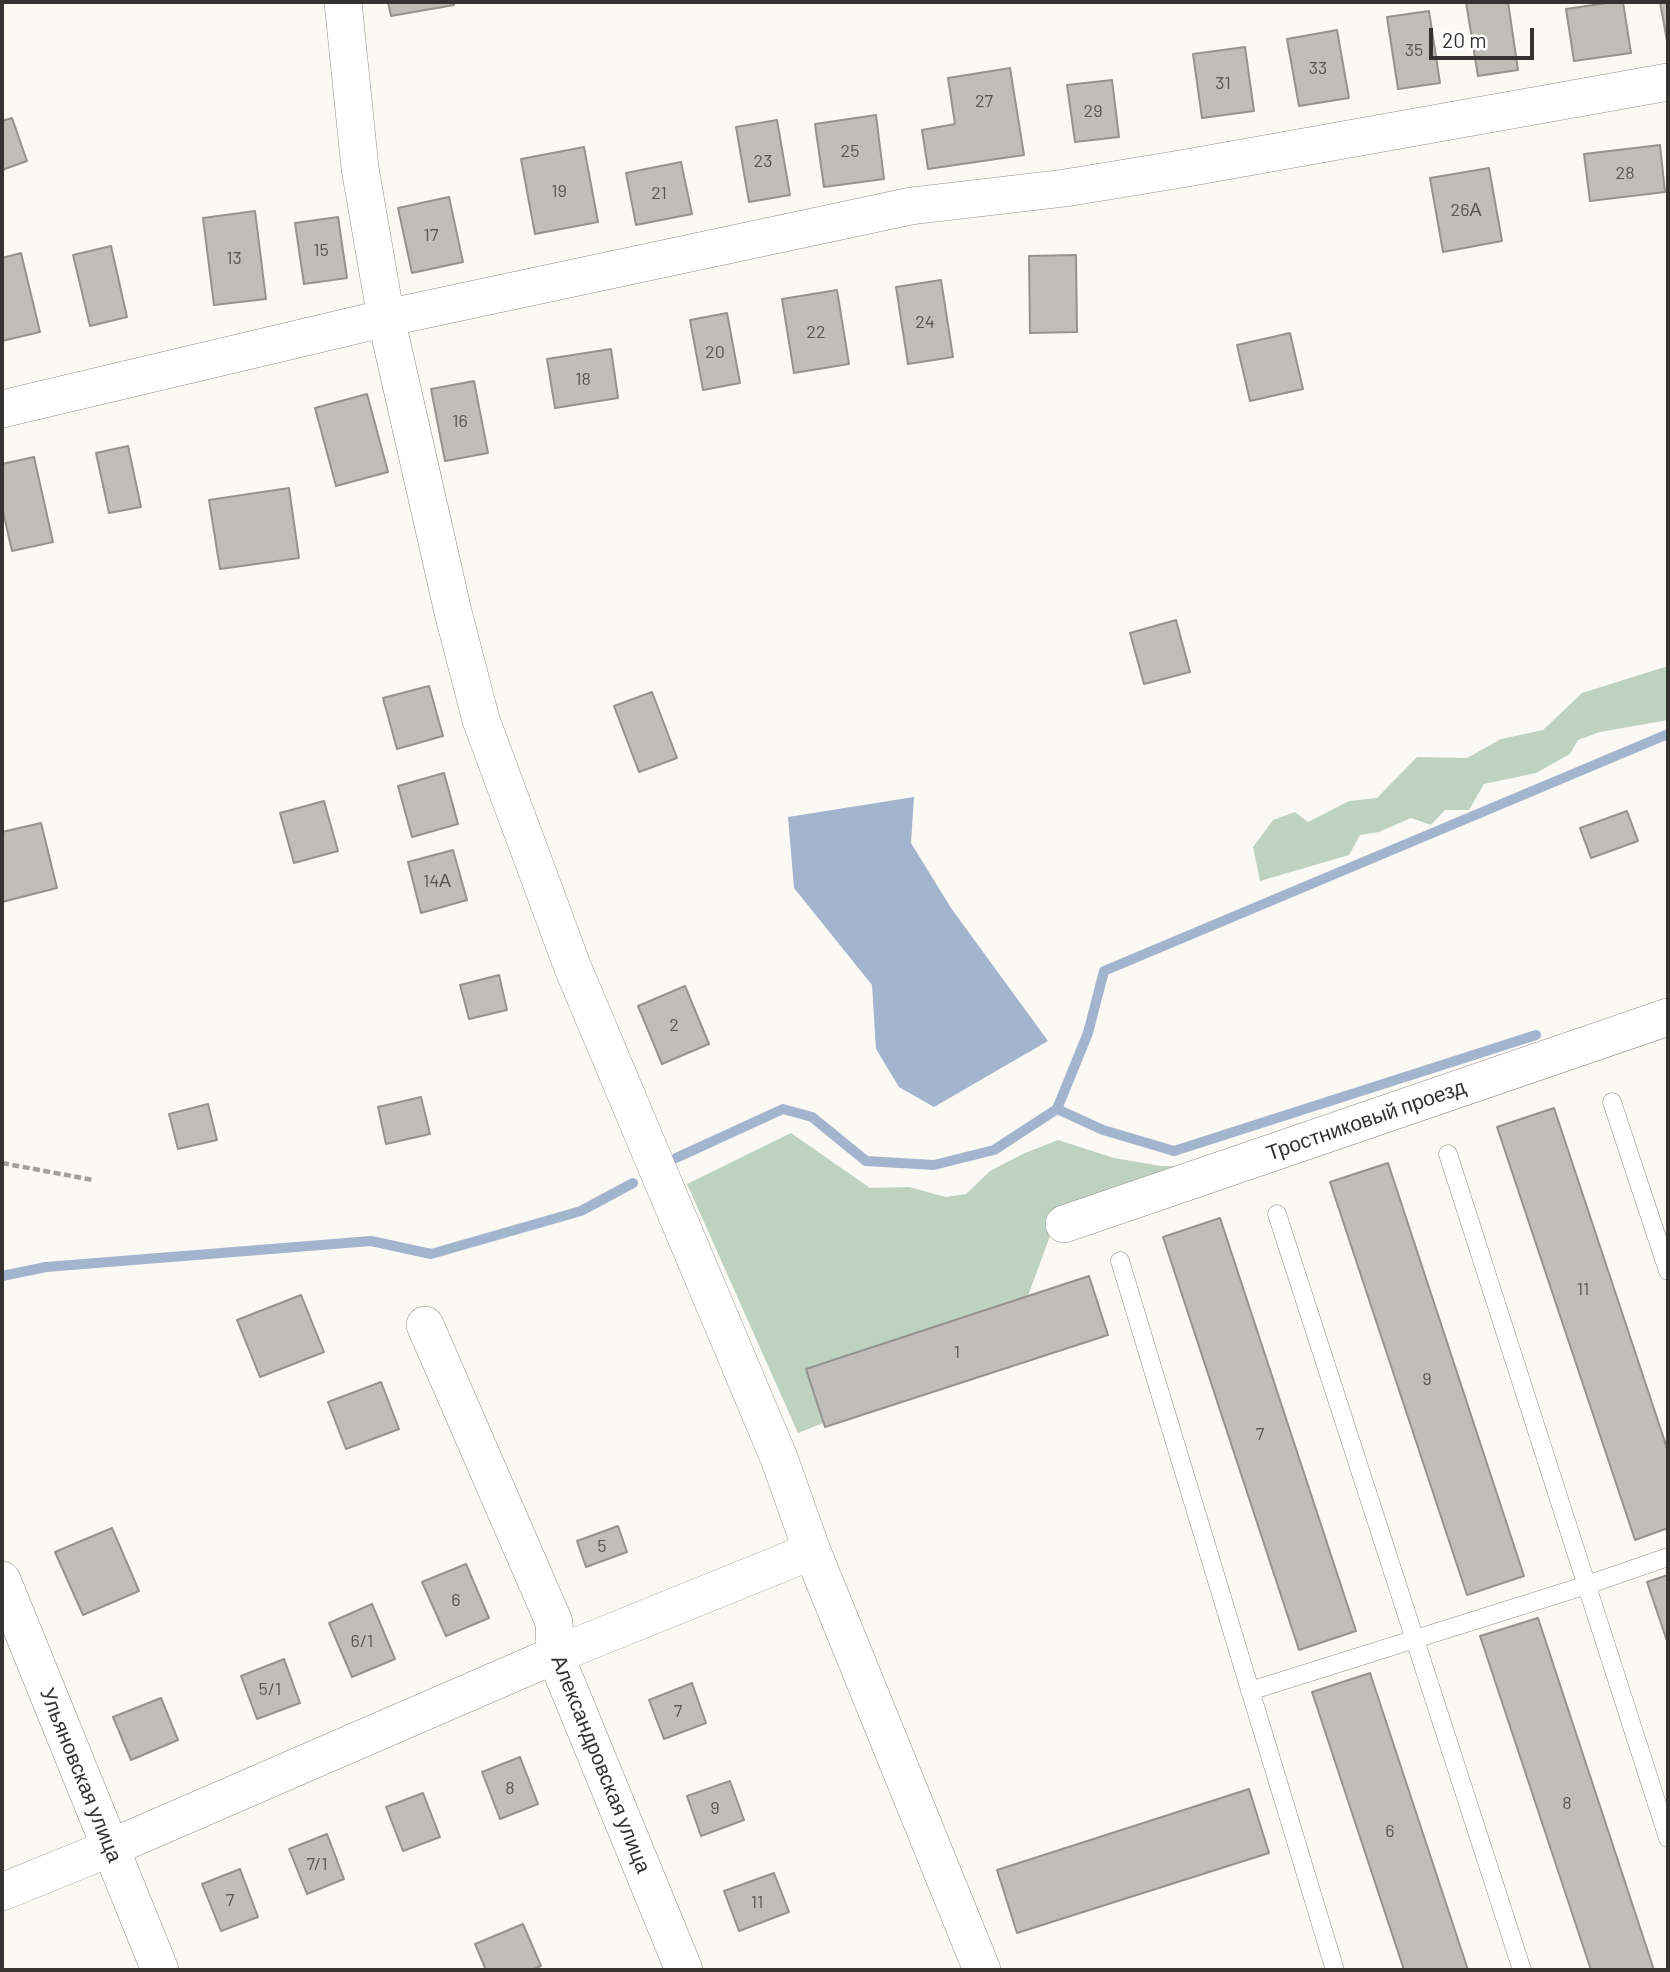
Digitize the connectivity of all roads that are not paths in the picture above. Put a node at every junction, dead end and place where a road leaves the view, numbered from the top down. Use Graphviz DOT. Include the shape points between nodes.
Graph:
graph roads {
  1 [pos="343,2"];
  2 [pos="1668,82"];
  3 [pos="386,318"];
  4 [pos="2,409"];
  5 [pos="1668,1017"];
  6 [pos="1612,1102"];
  7 [pos="1448,1154"];
  8 [pos="1277,1214"];
  9 [pos="1064,1224"];
  10 [pos="1120,1261"];
  11 [pos="1668,1271"];
  12 [pos="425,1325"];
  13 [pos="813,1551"];
  14 [pos="1668,1557"];
  15 [pos="2,1580"];
  16 [pos="1587,1585"];
  17 [pos="1415,1639"];
  18 [pos="555,1655"];
  19 [pos="1250,1691"];
  20 [pos="1668,1838"];
  21 [pos="110,1848"];
  22 [pos="2,1892"];
  23 [pos="160,1970"];
  24 [pos="684,1970"];
  25 [pos="982,1970"];
  26 [pos="1335,1970"];
  27 [pos="1522,1970"];
  1 -- 3 [label="street" via="360,168"];
  2 -- 3 [label="street" via="1181,169 911,206"];
  3 -- 4 [label="street"];
  3 -- 13 [label="street" via="481,720 573,968 779,1458"];
  5 -- 9 [label="street, Тростниковый проезд"];
  6 -- 11 [label="lane"];
  7 -- 16 [label="lane"];
  8 -- 17 [label="lane"];
  10 -- 19 [label="lane"];
  12 -- 18 [label="street, Александровская улица" via="555,1622"];
  13 -- 18 [label="street"];
  13 -- 25 [label="street"];
  14 -- 16 [label="lane"];
  15 -- 21 [label="street, Ульяновская улица"];
  16 -- 17 [label="lane"];
  16 -- 20 [label="lane"];
  17 -- 19 [label="lane"];
  17 -- 27 [label="lane"];
  18 -- 21 [label="street"];
  18 -- 24 [label="street, Александровская улица"];
  19 -- 26 [label="lane"];
  21 -- 22 [label="street"];
  21 -- 23 [label="street, Ульяновская улица"];
}
